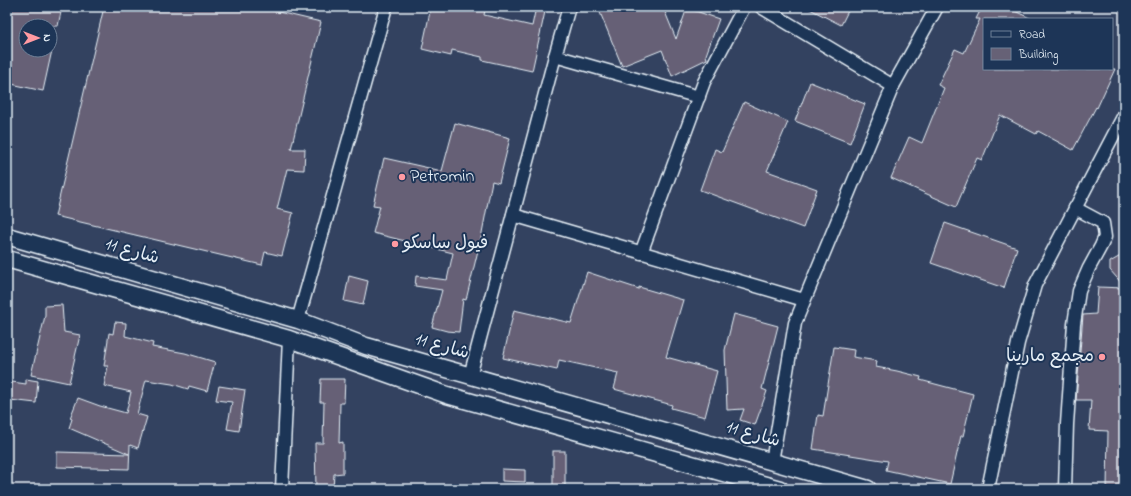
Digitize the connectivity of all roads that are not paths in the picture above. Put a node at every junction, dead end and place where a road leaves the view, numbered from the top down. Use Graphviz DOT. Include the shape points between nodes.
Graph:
graph roads {
  1 [pos="386,7"];
  2 [pos="569,7"];
  3 [pos="744,7"];
  4 [pos="760,7"];
  5 [pos="937,7"];
  6 [pos="555,56"];
  7 [pos="893,86"];
  8 [pos="699,97"];
  9 [pos="1124,115"];
  10 [pos="1075,208"];
  11 [pos="512,215"];
  12 [pos="7,236"];
  13 [pos="641,253"];
  14 [pos="7,259"];
  15 [pos="804,300"];
  16 [pos="298,320"];
  17 [pos="289,339"];
  18 [pos="470,376"];
  19 [pos="772,462"];
  20 [pos="282,489"];
  21 [pos="780,489"];
  22 [pos="868,489"];
  23 [pos="988,489"];
  24 [pos="1065,489"];
  1 -- 16 [label="street"];
  2 -- 6 [label="street"];
  3 -- 8 [label="street" via="704,82"];
  4 -- 7 [label="street"];
  5 -- 7 [label="street"];
  6 -- 8 [label="street"];
  6 -- 11 [label="street"];
  7 -- 15 [label="street"];
  8 -- 13 [label="street"];
  9 -- 10 [label="street"];
  10 -- 23 [label="street" via="1035,285 1018,343"];
  10 -- 24 [label="street" via="1103,223 1105,237 1079,290 1074,324"];
  11 -- 13 [label="street"];
  11 -- 18 [label="street"];
  12 -- 16 [label="street, شارع 11"];
  13 -- 15 [label="street"];
  14 -- 17 [label="street"];
  15 -- 19 [label="street" via="795,323"];
  16 -- 18 [label="street, شارع 11" via="366,346"];
  17 -- 20 [label="street"];
  17 -- 21 [label="street" via="447,395"];
  18 -- 19 [label="street, شارع 11"];
  19 -- 22 [label="street, شارع 11"];
}
